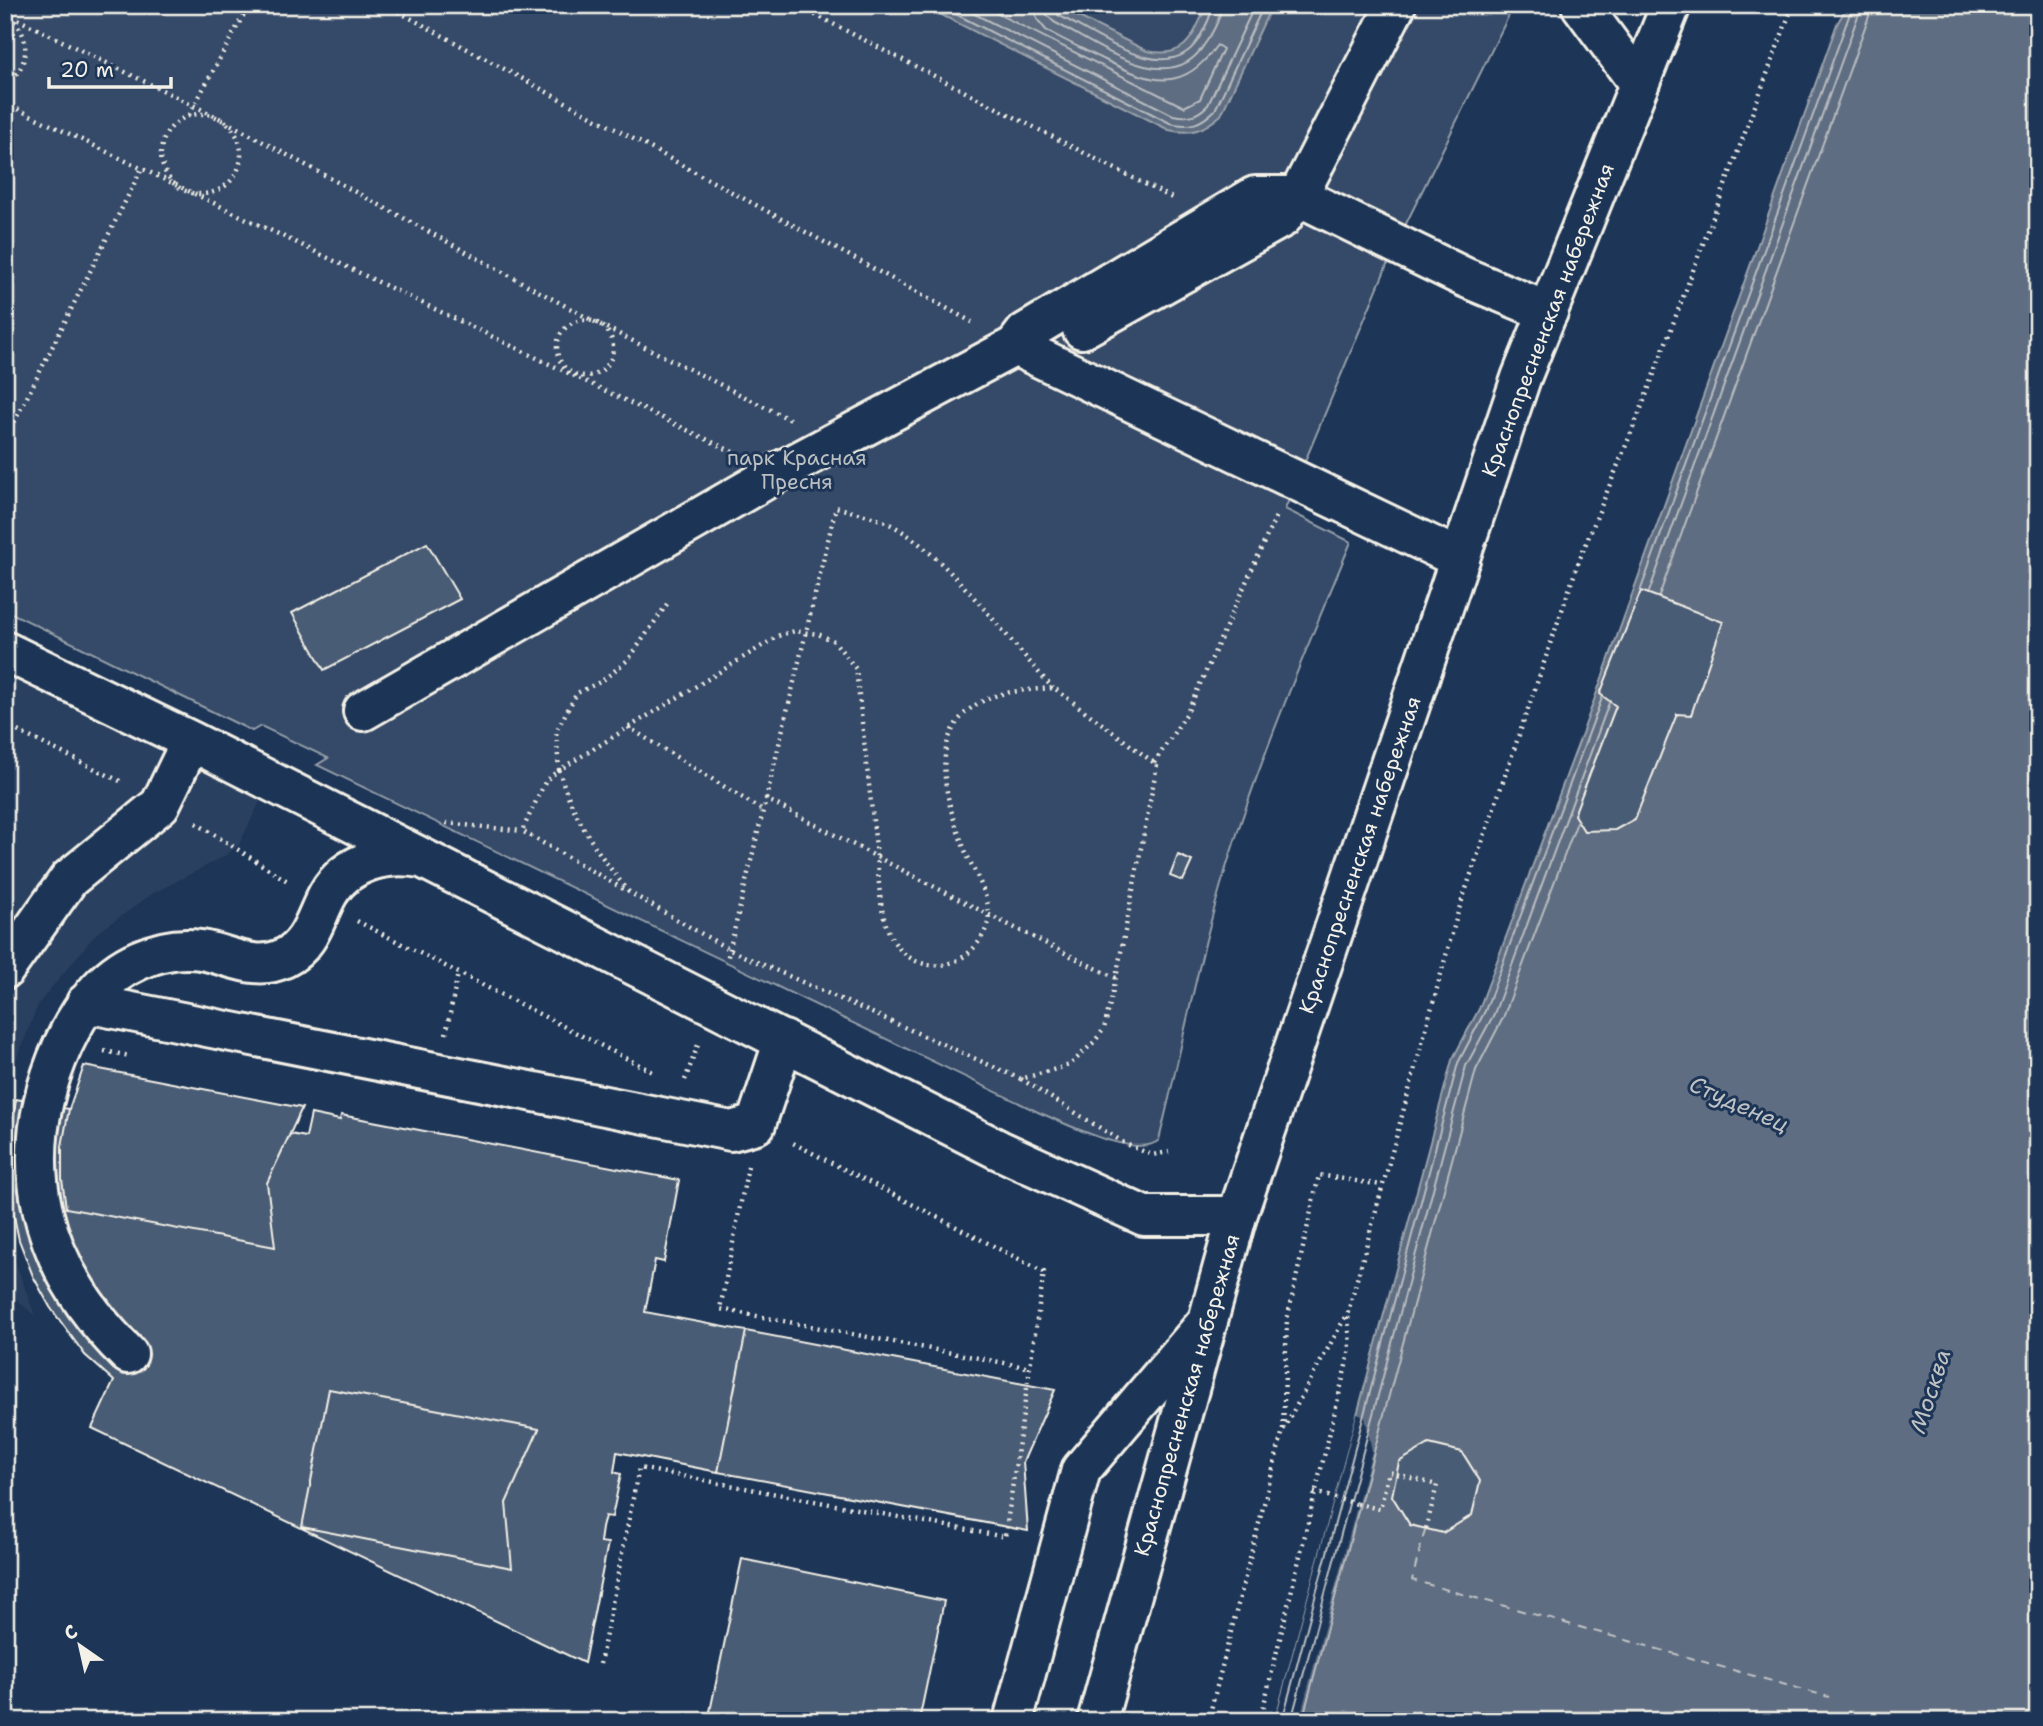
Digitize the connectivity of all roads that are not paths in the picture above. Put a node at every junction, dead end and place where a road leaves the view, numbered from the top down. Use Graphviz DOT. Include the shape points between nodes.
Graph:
graph roads {
  1 [pos="1396,5"];
  2 [pos="1581,5"];
  3 [pos="1671,5"];
  4 [pos="1639,85"];
  5 [pos="1298,196"];
  6 [pos="1548,312"];
  7 [pos="1016,346"];
  8 [pos="1460,559"];
  9 [pos="5,651"];
  10 [pos="363,711"];
  11 [pos="191,741"];
  12 [pos="427,859"];
  13 [pos="5,969"];
  14 [pos="86,1003"];
  15 [pos="784,1040"];
  16 [pos="1237,1216"];
  17 [pos="1208,1321"];
  18 [pos="128,1354"];
  19 [pos="1013,1721"];
  20 [pos="1097,1721"];
  1 -- 5 [label="main road"];
  2 -- 4 [label="main road"];
  3 -- 4 [label="main road, Краснопресненская набережная"];
  4 -- 6 [label="main road, Краснопресненская набережная"];
  5 -- 6 [label="main road" via="1464,277"];
  5 -- 7 [label="main road" via="1255,196 1025,333"];
  5 -- 7 [label="main road" via="1282,218 1045,349"];
  6 -- 8 [label="main road, Краснопресненская набережная"];
  7 -- 8 [label="main road"];
  7 -- 10 [label="main road" via="777,473"];
  8 -- 16 [label="main road, Краснопресненская набережная"];
  9 -- 11 [label="main road"];
  11 -- 12 [label="main road"];
  11 -- 13 [label="main road" via="160,805 69,879"];
  12 -- 14 [label="main road" via="398,856 372,860 342,878 304,942 285,957 260,964 204,951 168,951 124,968"];
  12 -- 15 [label="main road"];
  14 -- 15 [label="main road" via="731,1131 756,1124"];
  14 -- 18 [label="main road" via="45,1094 36,1177 48,1234 69,1281 92,1316"];
  15 -- 16 [label="main road" via="999,1150 1144,1216"];
  16 -- 17 [label="main road, Краснопресненская набережная"];
  17 -- 19 [label="main road" via="1081,1470"];
  17 -- 20 [label="main road, Краснопресненская набережная"];
}
